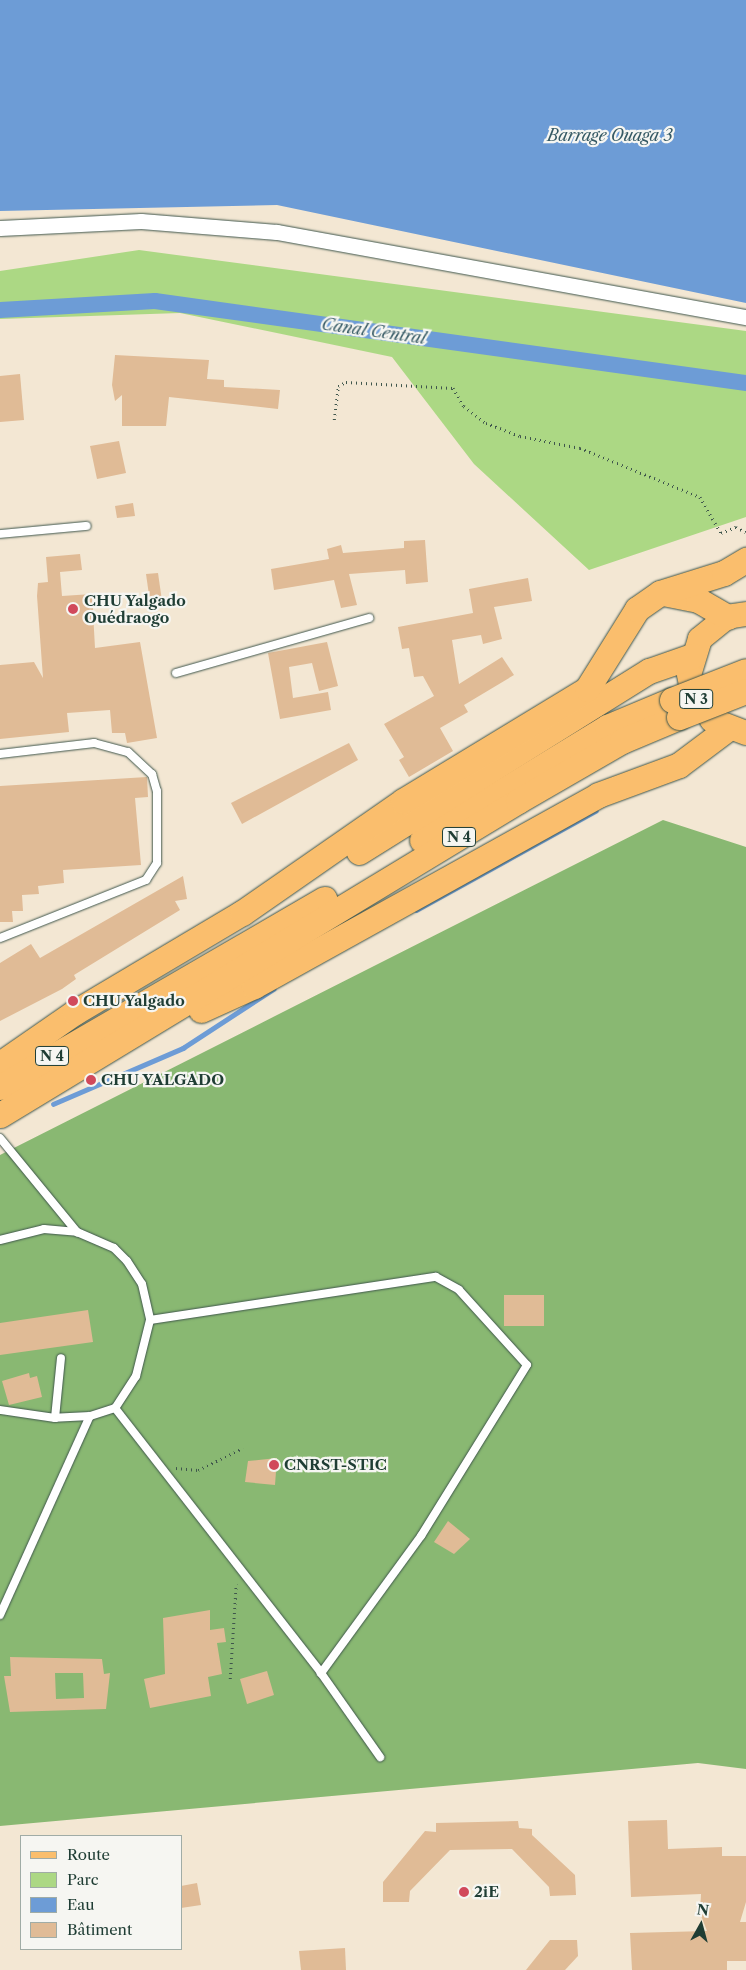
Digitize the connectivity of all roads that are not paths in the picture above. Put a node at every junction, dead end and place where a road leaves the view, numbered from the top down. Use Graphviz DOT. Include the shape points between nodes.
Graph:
graph roads {
  1 [pos="0,228"];
  2 [pos="746,317"];
  3 [pos="87,526"];
  4 [pos="0,534"];
  5 [pos="746,560"];
  6 [pos="660,593"];
  7 [pos="740,611"];
  8 [pos="369,618"];
  9 [pos="692,656"];
  10 [pos="746,672"];
  11 [pos="176,673"];
  12 [pos="746,691"];
  13 [pos="675,709"];
  14 [pos="737,731"];
  15 [pos="0,754"];
  16 [pos="0,938"];
  17 [pos="103,1025"];
  18 [pos="116,1048"];
  19 [pos="0,1064"];
  20 [pos="0,1087"];
  21 [pos="0,1115"];
  22 [pos="0,1138"];
  23 [pos="77,1232"];
  24 [pos="0,1240"];
  25 [pos="150,1320"];
  26 [pos="61,1358"];
  27 [pos="114,1408"];
  28 [pos="0,1410"];
  29 [pos="90,1416"];
  30 [pos="55,1418"];
  31 [pos="0,1615"];
  32 [pos="320,1673"];
  33 [pos="380,1758"];
  1 -- 2 [label="street" via="141,221 277,232"];
  3 -- 4 [label="lane"];
  5 -- 6 [label="highway" via="724,573"];
  6 -- 7 [label="highway"];
  6 -- 19 [label="highway" via="637,609 587,689 403,801 242,913 75,1012"];
  7 -- 9 [label="main road" via="700,639"];
  8 -- 11 [label="lane"];
  9 -- 14 [label="main road, N 3" via="692,691 700,707"];
  9 -- 17 [label="highway" via="649,672 370,845"];
  10 -- 13 [label="highway, N 4, bridge"];
  12 -- 13 [label="highway, N 4, bridge"];
  13 -- 17 [label="highway, N 4" via="607,727 306,910"];
  13 -- 18 [label="highway, N 4" via="518,801"];
  14 -- 18 [label="highway" via="679,765 598,795 254,986"];
  15 -- 16 [label="lane" via="94,743 128,752 152,774 157,791 157,863 146,880"];
  17 -- 20 [label="highway, N 4"];
  18 -- 21 [label="highway, N 4"];
  22 -- 23 [label="lane"];
  23 -- 24 [label="lane" via="44,1229"];
  23 -- 25 [label="lane" via="114,1248 127,1261 142,1284"];
  25 -- 27 [label="lane" via="136,1376"];
  25 -- 32 [label="lane" via="436,1277 459,1290 527,1365 421,1536"];
  26 -- 30 [label="lane"];
  27 -- 29 [label="lane"];
  27 -- 32 [label="lane"];
  28 -- 30 [label="lane"];
  29 -- 30 [label="lane"];
  29 -- 31 [label="lane"];
  32 -- 33 [label="lane"];
}
